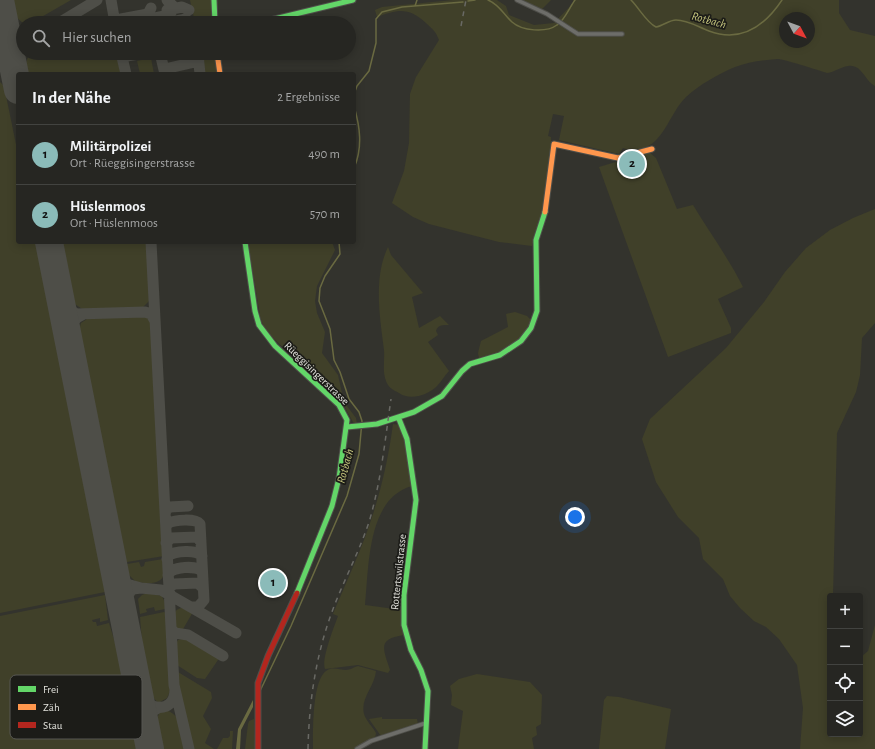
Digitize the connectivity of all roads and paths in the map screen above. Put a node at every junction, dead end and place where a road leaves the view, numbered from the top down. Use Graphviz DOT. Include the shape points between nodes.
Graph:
graph roads {
  1 [pos="214,0"];
  2 [pos="353,0"];
  3 [pos="517,0"];
  4 [pos="215,16"];
  5 [pos="294,16"];
  6 [pos="622,34"];
  7 [pos="218,60"];
  8 [pos="220,72"];
  9 [pos="652,149"];
  10 [pos="245,244"];
  11 [pos="399,419"];
  12 [pos="347,427"];
  13 [pos="426,723"];
  14 [pos="258,749"];
  15 [pos="357,749"];
  16 [pos="425,749"];
  1 -- 4 [label="street"];
  2 -- 5 [label="street"];
  3 -- 6 [label="street" via="556,18 575,33"];
  7 -- 8 [label="street"];
  9 -- 11 [label="street" via="618,158 554,144 547,205 536,240 537,311 530,330 512,349 472,362 460,372 439,398"];
  10 -- 12 [label="street, Rüeggisingerstrasse" via="259,325 275,346 339,405 347,420"];
  11 -- 12 [label="street" via="368,426"];
  11 -- 13 [label="street, Rottertswilstrasse" via="407,439 416,500 404,595 404,625 411,650 427,686 429,703"];
  12 -- 14 [label="street, Rüeggisingerstrasse" via="332,506 258,683"];
  13 -- 15 [label="street" via="371,741"];
  13 -- 16 [label="street, Rottertswilstrasse"];
}
